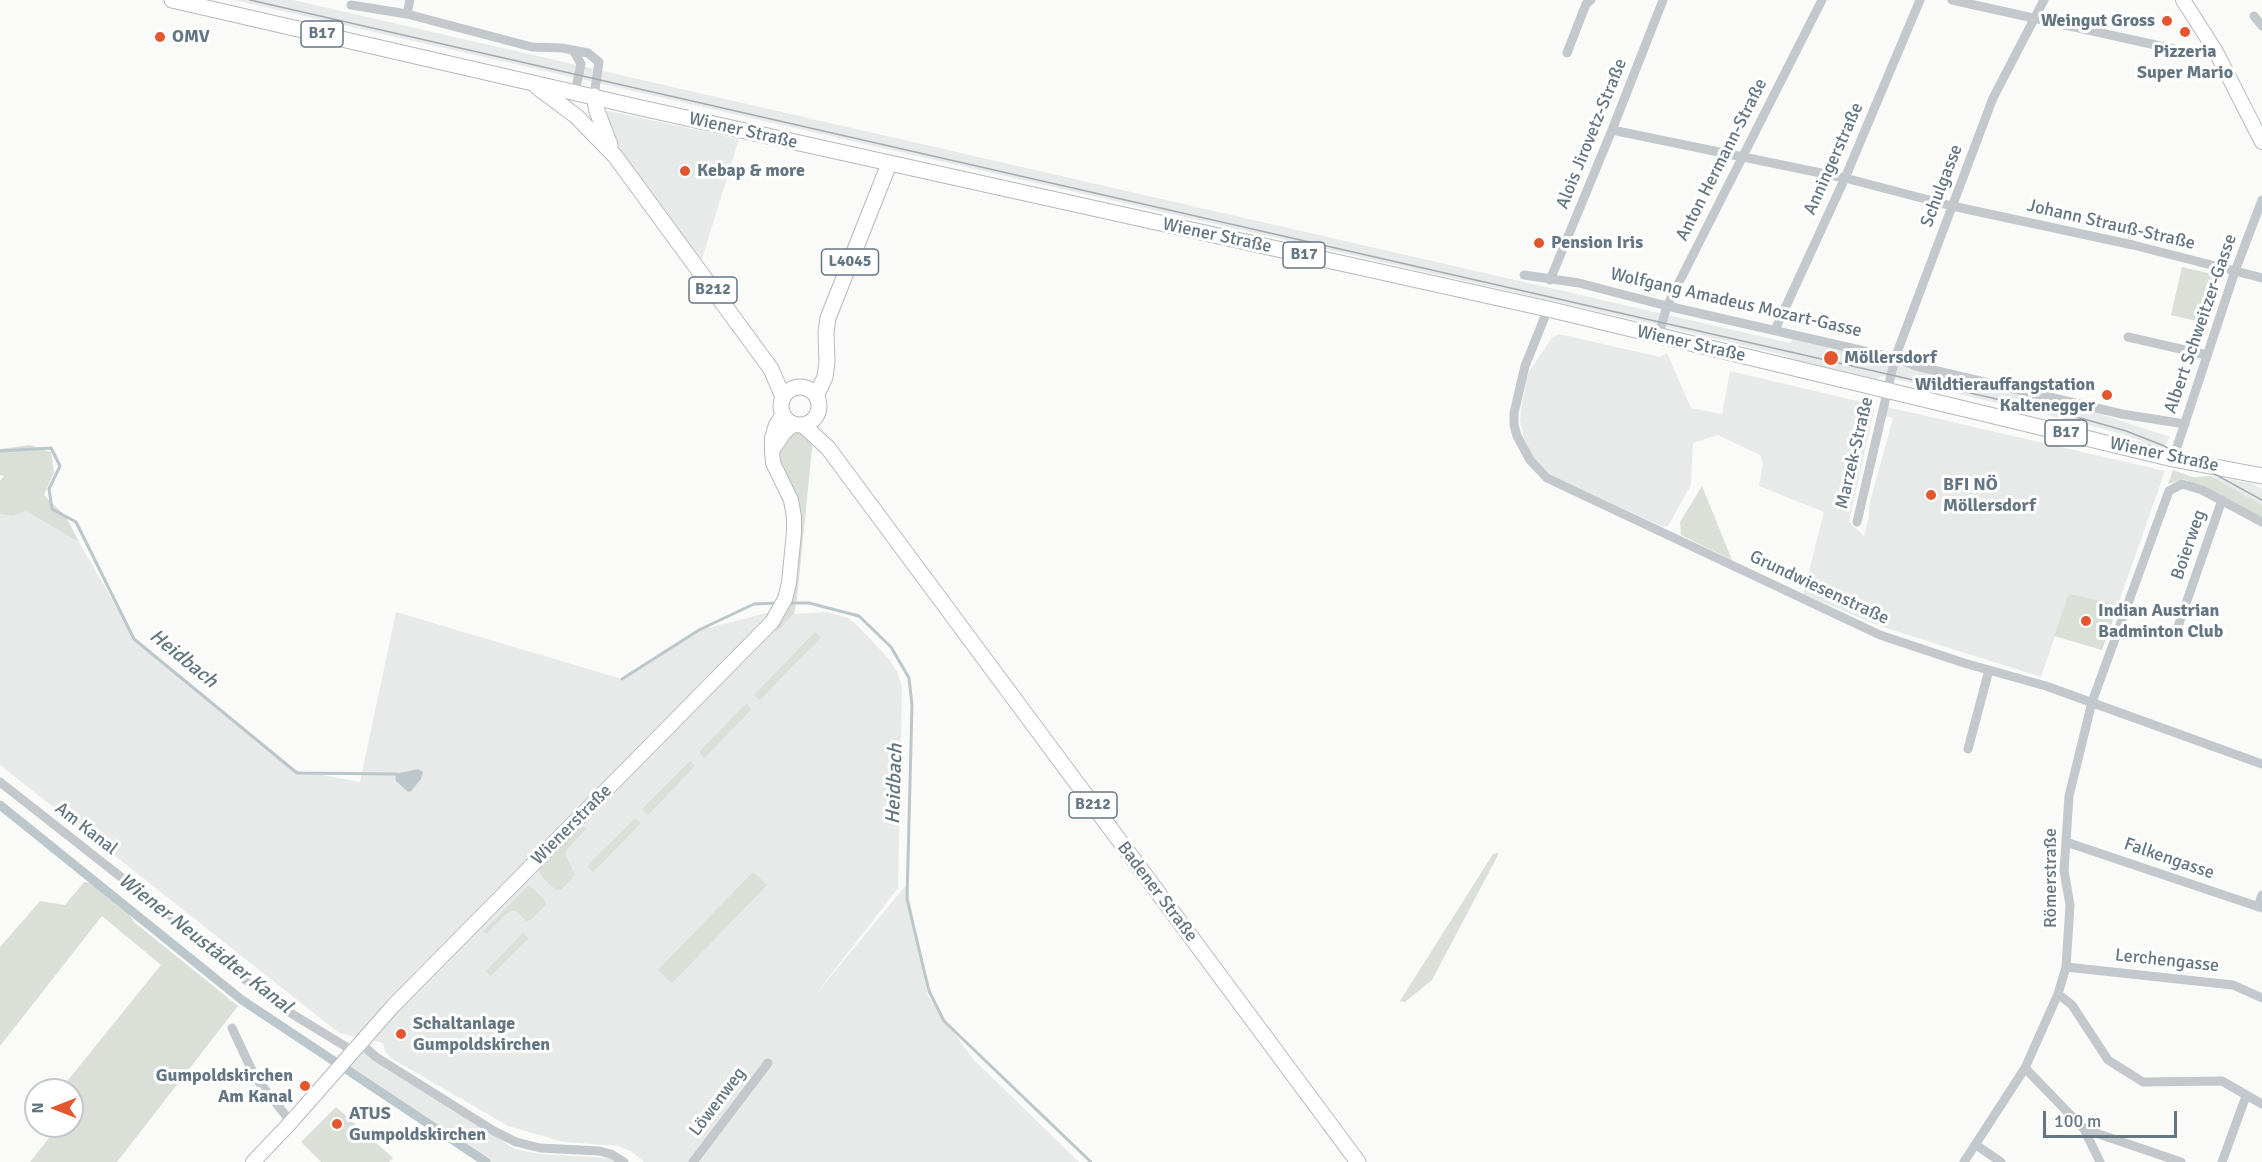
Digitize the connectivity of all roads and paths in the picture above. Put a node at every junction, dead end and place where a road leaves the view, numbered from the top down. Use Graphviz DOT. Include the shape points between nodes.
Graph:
graph roads {
  1 [pos="172,0"];
  2 [pos="410,0"];
  3 [pos="1590,0"];
  4 [pos="1663,0"];
  5 [pos="1822,0"];
  6 [pos="1920,0"];
  7 [pos="1952,0"];
  8 [pos="2044,0"];
  9 [pos="2183,0"];
  10 [pos="351,5"];
  11 [pos="407,14"];
  12 [pos="2254,16"];
  13 [pos="2035,18"];
  14 [pos="2262,26"];
  15 [pos="573,50"];
  16 [pos="2215,50"];
  17 [pos="1568,53"];
  18 [pos="531,82"];
  19 [pos="575,92"];
  20 [pos="594,96"];
  21 [pos="1612,130"];
  22 [pos="2262,142"];
  23 [pos="615,156"];
  24 [pos="1742,156"];
  25 [pos="889,164"];
  26 [pos="1845,178"];
  27 [pos="2262,200"];
  28 [pos="1952,206"];
  29 [pos="2235,271"];
  30 [pos="1524,275"];
  31 [pos="2262,278"];
  32 [pos="1550,280"];
  33 [pos="1667,306"];
  34 [pos="1548,309"];
  35 [pos="1775,330"];
  36 [pos="1658,337"];
  37 [pos="2128,337"];
  38 [pos="2207,355"];
  39 [pos="1895,358"];
  40 [pos="771,369"];
  41 [pos="806,390"];
  42 [pos="1886,390"];
  43 [pos="783,397"];
  44 [pos="816,416"];
  45 [pos="793,421"];
  46 [pos="2185,424"];
  47 [pos="828,448"];
  48 [pos="2173,459"];
  49 [pos="2262,476"];
  50 [pos="2222,500"];
  51 [pos="1857,522"];
  52 [pos="2262,522"];
  53 [pos="2175,635"];
  54 [pos="1989,670"];
  55 [pos="2092,702"];
  56 [pos="1968,749"];
  57 [pos="2262,764"];
  58 [pos="0,782"];
  59 [pos="2066,842"];
  60 [pos="2262,895"];
  61 [pos="2260,908"];
  62 [pos="2066,967"];
  63 [pos="2058,994"];
  64 [pos="2262,998"];
  65 [pos="232,1028"];
  66 [pos="353,1051"];
  67 [pos="768,1063"];
  68 [pos="2025,1068"];
  69 [pos="2246,1096"];
  70 [pos="2262,1104"];
  71 [pos="291,1122"];
  72 [pos="2084,1129"];
  73 [pos="1976,1145"];
  74 [pos="253,1162"];
  75 [pos="624,1162"];
  76 [pos="693,1162"];
  77 [pos="1358,1162"];
  78 [pos="1964,1162"];
  79 [pos="2001,1162"];
  80 [pos="2100,1162"];
  81 [pos="2181,1162"];
  82 [pos="2222,1162"];
  1 -- 18 [label="main road, Wiener Straße / B17"];
  2 -- 11 [label="street"];
  3 -- 17 [label="street"];
  4 -- 21 [label="street, Alois Jirovetz-Straße"];
  5 -- 24 [label="street, Anton Hermann-Straße"];
  6 -- 26 [label="street, Anningerstraße"];
  7 -- 13 [label="street"];
  8 -- 13 [label="street, Schulgasse"];
  9 -- 16 [label="street"];
  10 -- 11 [label="street"];
  11 -- 15 [label="street" via="532,47"];
  12 -- 14 [label="street"];
  13 -- 16 [label="street" via="2192,53"];
  13 -- 28 [label="street, Schulgasse" via="1994,98"];
  15 -- 19 [label="street" via="581,64"];
  15 -- 20 [label="street" via="597,58"];
  16 -- 22 [label="street"];
  18 -- 19 [label="main road, Wiener Straße / B17"];
  18 -- 23 [label="main road, B212" via="576,116"];
  19 -- 20 [label="main road, Wiener Straße / B17"];
  20 -- 23 [label="main road, B212"];
  20 -- 25 [label="main road, Wiener Straße / B17"];
  21 -- 24 [label="street, Johann Strauß-Straße"];
  21 -- 32 [label="street, Alois Jirovetz-Straße"];
  23 -- 40 [label="main road, B212"];
  24 -- 26 [label="street, Johann Strauß-Straße"];
  24 -- 33 [label="street, Anton Hermann-Straße"];
  25 -- 34 [label="main road, Wiener Straße / B17"];
  25 -- 41 [label="main road, L4045" via="828,318 825,377"];
  26 -- 28 [label="street, Johann Strauß-Straße"];
  26 -- 35 [label="street, Anningerstraße"];
  27 -- 29 [label="street, Albert Schweitzer-Gasse"];
  28 -- 29 [label="street, Johann Strauß-Straße"];
  28 -- 39 [label="street, Schulgasse"];
  29 -- 31 [label="street, Johann Strauß-Straße"];
  29 -- 38 [label="street, Albert Schweitzer-Gasse"];
  30 -- 32 [label="street, Wolfgang Amadeus Mozart-Gasse"];
  32 -- 33 [label="street, Wolfgang Amadeus Mozart-Gasse" via="1579,283"];
  33 -- 35 [label="street, Wolfgang Amadeus Mozart-Gasse"];
  33 -- 36 [label="street, Anton Hermann-Straße"];
  34 -- 36 [label="main road, Wiener Straße / B17"];
  34 -- 54 [label="street, Grundwiesenstraße" via="1525,366 1514,413 1517,436 1530,460 1547,478 1880,635"];
  35 -- 39 [label="street, Wolfgang Amadeus Mozart-Gasse"];
  36 -- 42 [label="main road, Wiener Straße / B17"];
  37 -- 38 [label="street"];
  38 -- 46 [label="street, Albert Schweitzer-Gasse"];
  39 -- 42 [label="street, Schulgasse"];
  39 -- 46 [label="street, Wolfgang Amadeus Mozart-Gasse" via="2032,394"];
  40 -- 41 [label="main road, B212"];
  40 -- 43 [label="main road, B212"];
  41 -- 43 [label="main road" via="789,391"];
  41 -- 44 [label="main road, B212" via="819,409"];
  42 -- 48 [label="main road, Wiener Straße / B17"];
  42 -- 51 [label="street, Marzek-Straße"];
  43 -- 45 [label="main road, B212" via="781,407"];
  44 -- 45 [label="main road" via="810,422"];
  44 -- 47 [label="main road, Badener Straße / B212"];
  45 -- 47 [label="main road, Badener Straße / B212"];
  45 -- 66 [label="street, Wienerstraße" via="772,451 794,517 793,562 778,613"];
  46 -- 48 [label="street, Albert Schweitzer-Gasse"];
  47 -- 77 [label="main road, Badener Straße / B212"];
  48 -- 49 [label="main road, Wiener Straße / B17"];
  50 -- 52 [label="street"];
  50 -- 53 [label="street, Boierweg"];
  50 -- 55 [label="street, Römerstraße" via="2182,484 2169,491"];
  54 -- 55 [label="street, Grundwiesenstraße"];
  54 -- 56 [label="street"];
  55 -- 57 [label="street, Grundwiesenstraße"];
  55 -- 59 [label="street, Römerstraße" via="2068,796"];
  58 -- 66 [label="street, Am Kanal" via="210,947 243,978 284,1009"];
  59 -- 61 [label="street, Falkengasse"];
  59 -- 62 [label="street, Römerstraße" via="2064,871 2070,905"];
  60 -- 61 [label="street"];
  62 -- 63 [label="street, Römerstraße"];
  62 -- 64 [label="street, Lerchengasse" via="2233,985"];
  63 -- 68 [label="street, Römerstraße"];
  63 -- 69 [label="street" via="2072,1005 2108,1060 2143,1082 2222,1081"];
  65 -- 71 [label="street" via="255,1077"];
  66 -- 71 [label="street, Wienerstraße"];
  66 -- 75 [label="street, Am Kanal" via="376,1057 516,1142 540,1148 599,1151"];
  67 -- 76 [label="street, Löwenweg"];
  68 -- 72 [label="street"];
  68 -- 73 [label="street, Römerstraße"];
  69 -- 70 [label="street"];
  69 -- 82 [label="street"];
  71 -- 74 [label="street, Wienerstraße"];
  72 -- 80 [label="street"];
  72 -- 81 [label="street"];
  73 -- 78 [label="street, Römerstraße"];
  73 -- 79 [label="street"];
}
